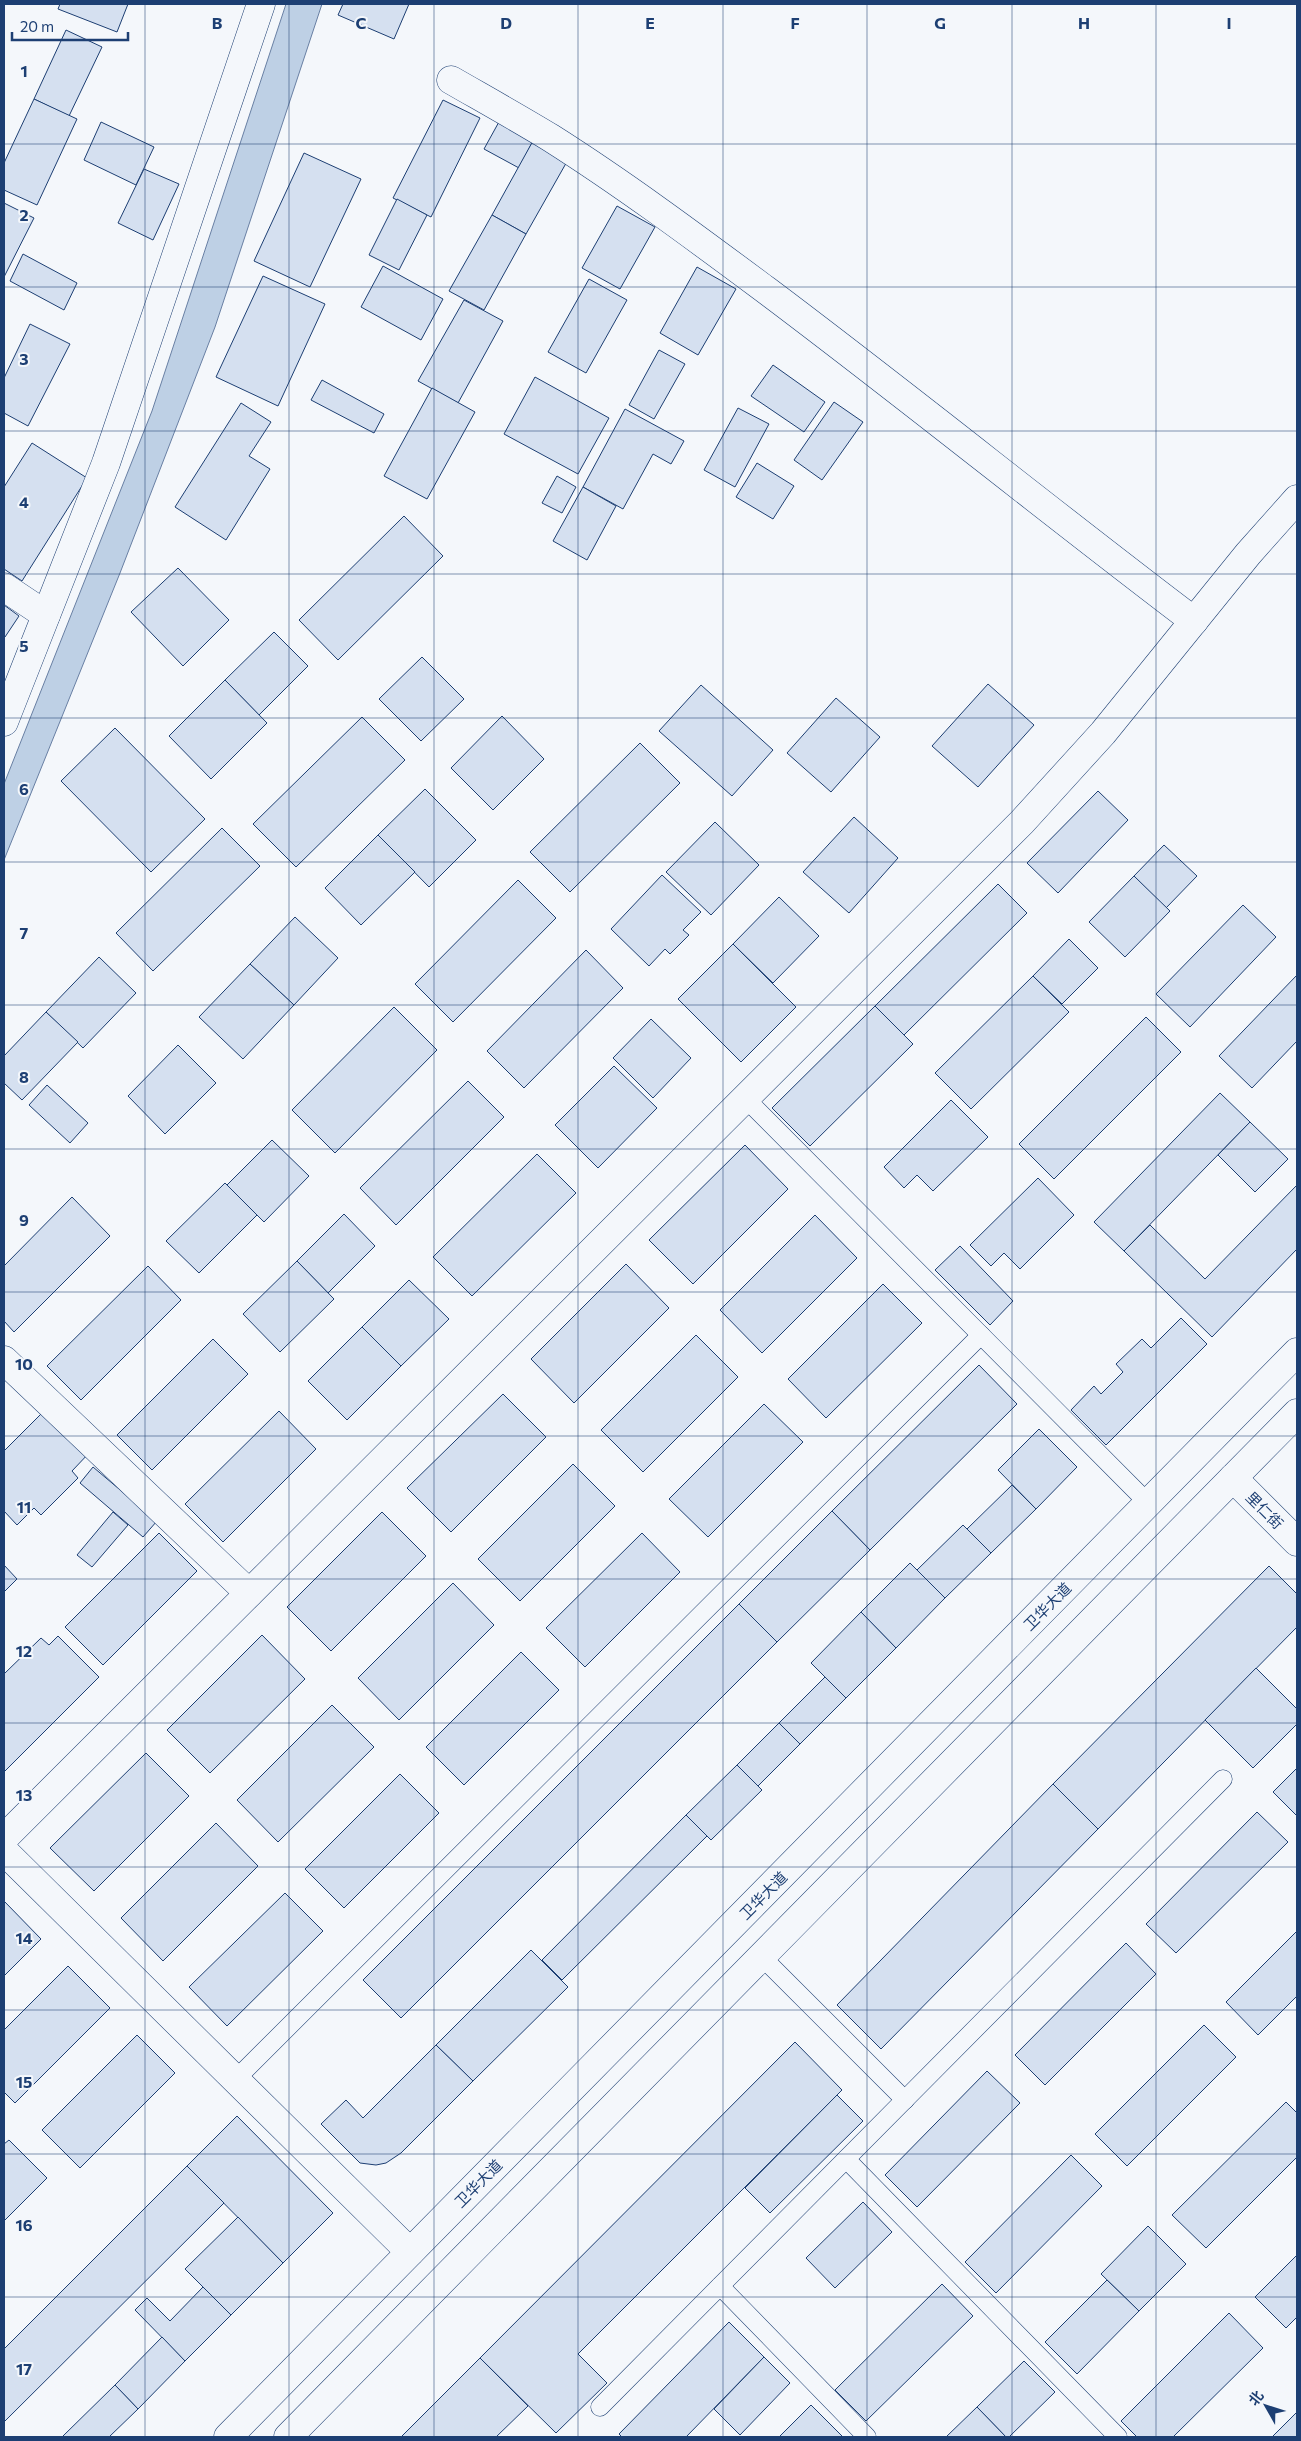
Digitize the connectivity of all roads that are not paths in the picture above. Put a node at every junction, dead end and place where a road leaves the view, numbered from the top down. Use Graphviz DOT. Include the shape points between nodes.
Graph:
graph roads {
  1 [pos="261,4"];
  2 [pos="451,80"];
  3 [pos="1297,498"];
  4 [pos="4,587"];
  5 [pos="46,615"];
  6 [pos="1194,621"];
  7 [pos="4,722"];
  8 [pos="745,1098"];
  9 [pos="981,1335"];
  10 [pos="1297,1352"];
  11 [pos="4,1360"];
  12 [pos="1297,1413"];
  13 [pos="1233,1478"];
  14 [pos="1148,1503"];
  15 [pos="1297,1542"];
  16 [pos="249,1593"];
  17 [pos="1224,1780"];
  18 [pos="4,1838"];
  19 [pos="4,1851"];
  20 [pos="762,1957"];
  21 [pos="235,2080"];
  22 [pos="905,2100"];
  23 [pos="846,2159"];
  24 [pos="410,2252"];
  25 [pos="720,2286"];
  26 [pos="600,2407"];
  27 [pos="293,2436"];
  28 [pos="228,2437"];
  29 [pos="867,2437"];
  30 [pos="1118,2437"];
  1 -- 5 [label="street" via="106,463"];
  2 -- 6 [label="street" via="550,138 682,228 874,372"];
  3 -- 6 [label="street"];
  4 -- 5 [label="street"];
  5 -- 7 [label="street"];
  6 -- 8 [label="street" via="1103,733 1022,822"];
  8 -- 9 [label="lane"];
  8 -- 16 [label="street"];
  9 -- 14 [label="lane"];
  9 -- 21 [label="lane"];
  10 -- 14 [label="street, 卫华大道"];
  11 -- 16 [label="street"];
  12 -- 13 [label="street"];
  13 -- 15 [label="street, 里仁街"];
  13 -- 20 [label="street"];
  14 -- 24 [label="street, 卫华大道"];
  16 -- 18 [label="street"];
  17 -- 22 [label="lane"];
  19 -- 21 [label="street"];
  20 -- 22 [label="lane"];
  20 -- 27 [label="street"];
  21 -- 24 [label="street"];
  22 -- 23 [label="lane"];
  23 -- 25 [label="lane"];
  23 -- 30 [label="lane"];
  24 -- 28 [label="street, 卫华大道"];
  25 -- 26 [label="lane"];
  25 -- 29 [label="lane"];
}
